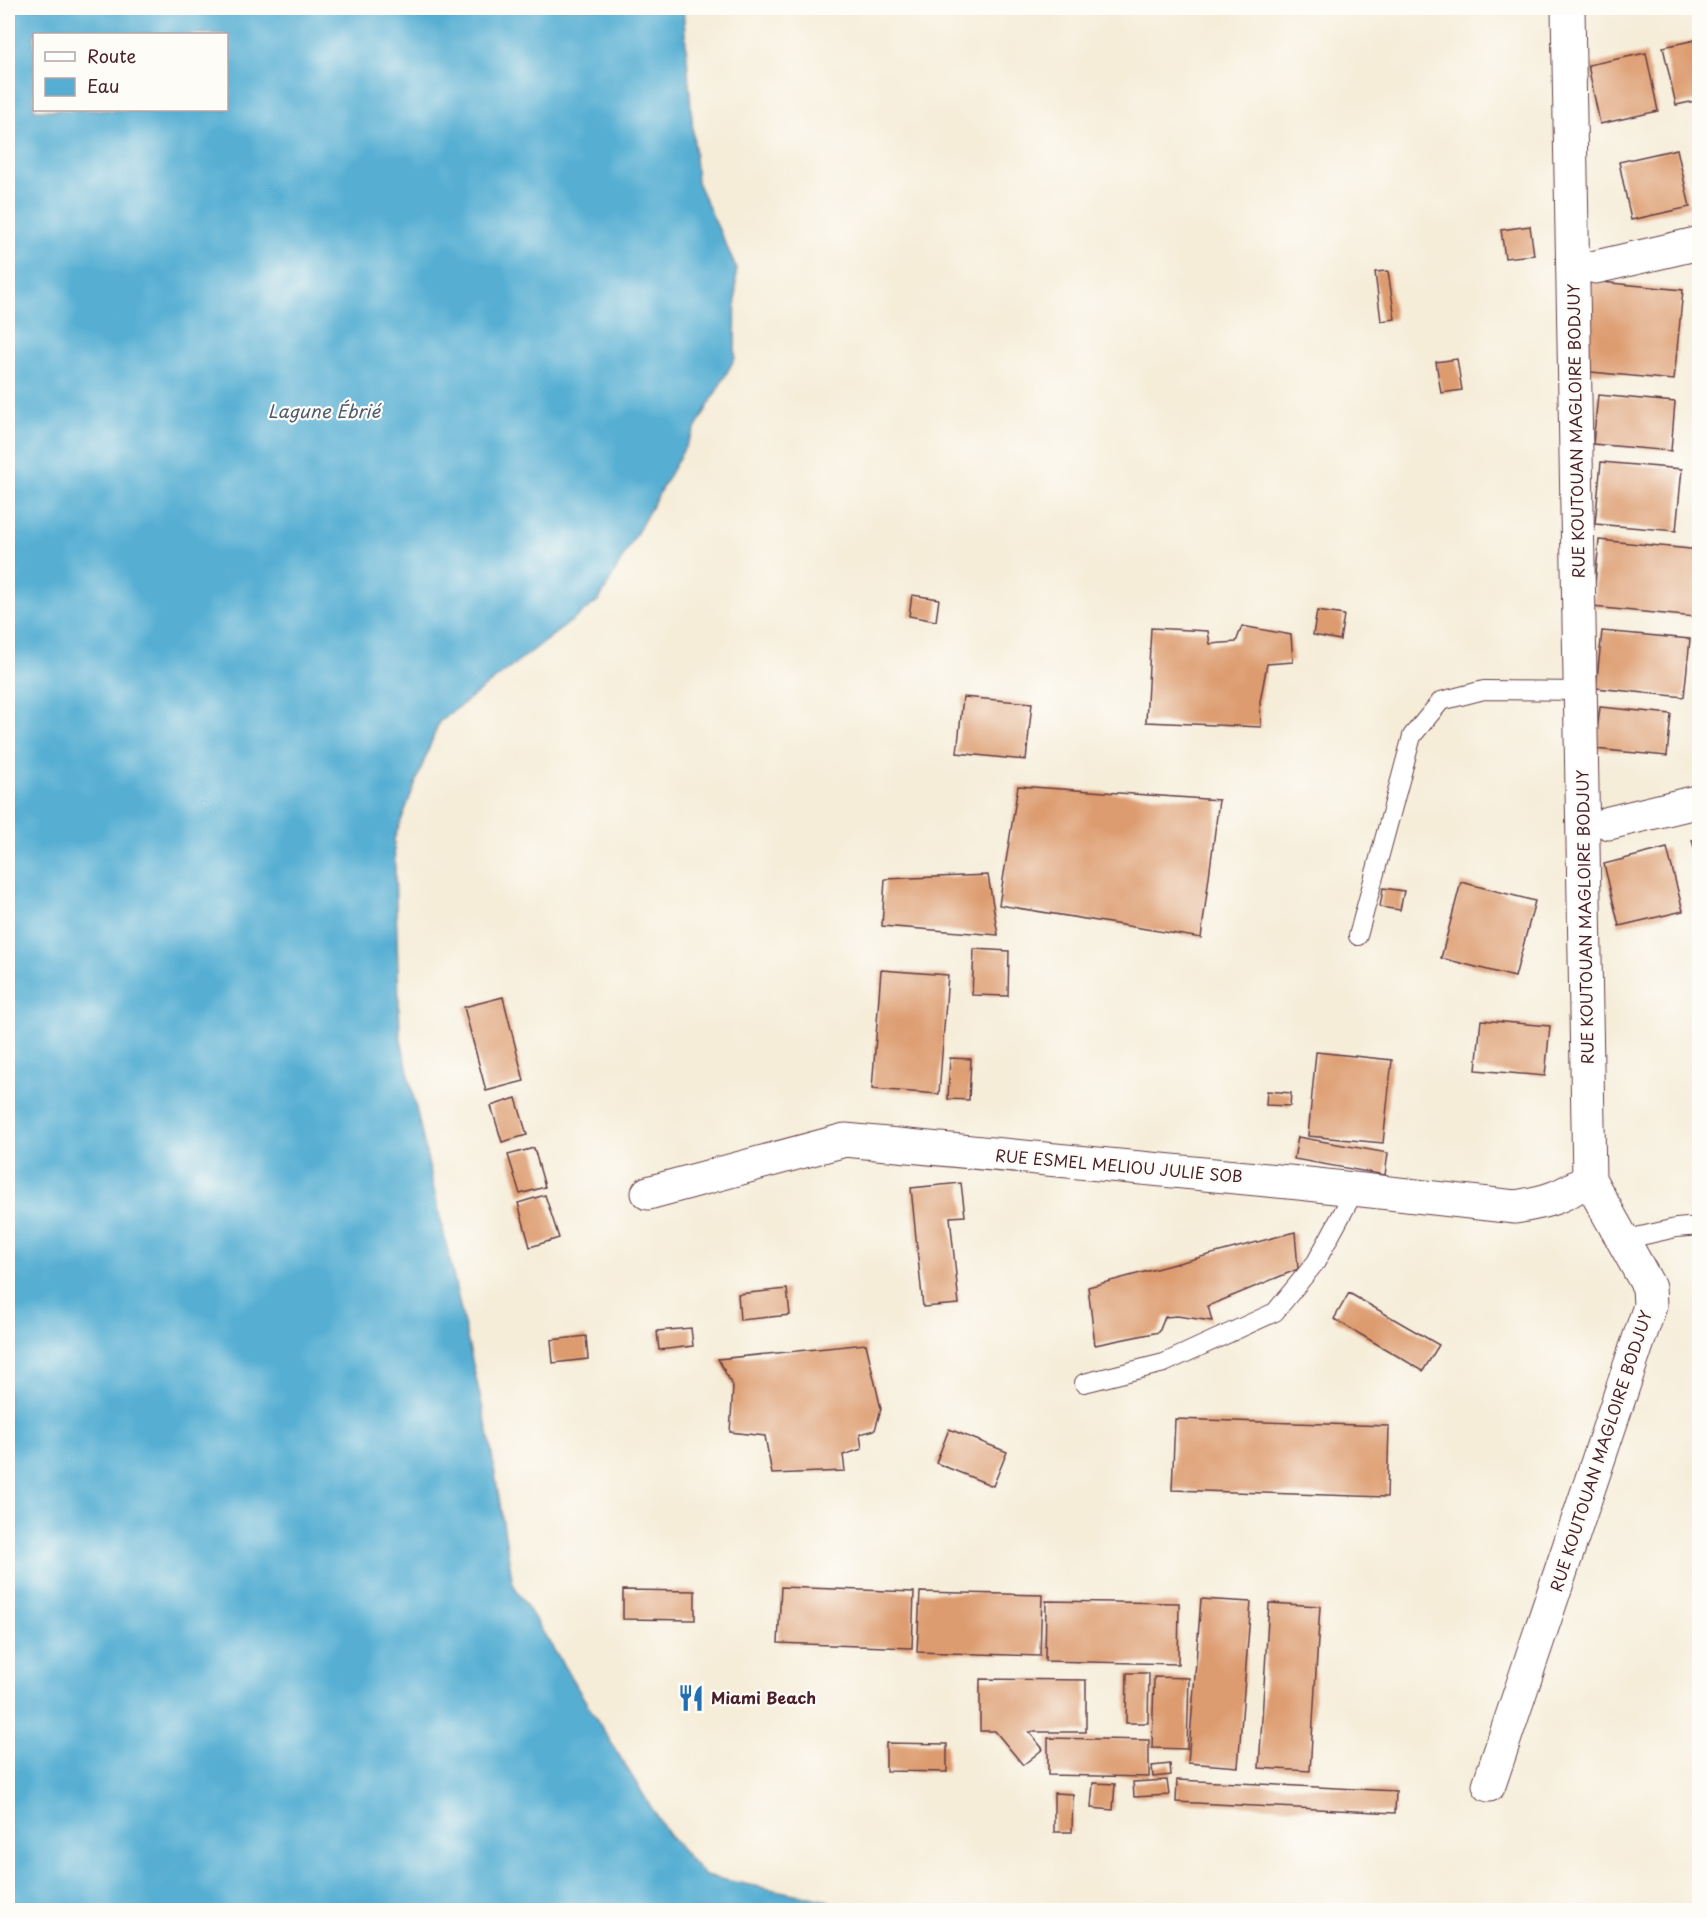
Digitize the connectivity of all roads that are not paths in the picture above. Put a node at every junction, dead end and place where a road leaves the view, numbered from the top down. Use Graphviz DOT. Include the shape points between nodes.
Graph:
graph roads {
  1 [pos="1568,8"];
  2 [pos="1700,243"];
  3 [pos="1596,267"];
  4 [pos="1580,691"];
  5 [pos="1700,801"];
  6 [pos="1609,823"];
  7 [pos="1358,936"];
  8 [pos="1589,1179"];
  9 [pos="1355,1190"];
  10 [pos="648,1194"];
  11 [pos="1700,1226"];
  12 [pos="1623,1240"];
  13 [pos="1084,1383"];
  14 [pos="1489,1785"];
  1 -- 4 [label="street, RUE KOUTOUAN MAGLOIRE BODJUY"];
  2 -- 3 [label="street"];
  4 -- 7 [label="lane" via="1484,690 1441,701 1412,736"];
  4 -- 8 [label="street, RUE KOUTOUAN MAGLOIRE BODJUY"];
  5 -- 6 [label="street"];
  8 -- 9 [label="street, RUE ESMEL MELIOU JULIE SOB" via="1544,1203 1515,1207"];
  8 -- 12 [label="street, RUE KOUTOUAN MAGLOIRE BODJUY"];
  9 -- 10 [label="street, RUE ESMEL MELIOU JULIE SOB" via="845,1140"];
  9 -- 13 [label="lane" via="1316,1262 1275,1312 1164,1363"];
  11 -- 12 [label="lane"];
  12 -- 14 [label="street, RUE KOUTOUAN MAGLOIRE BODJUY" via="1649,1287 1650,1306"];
}
